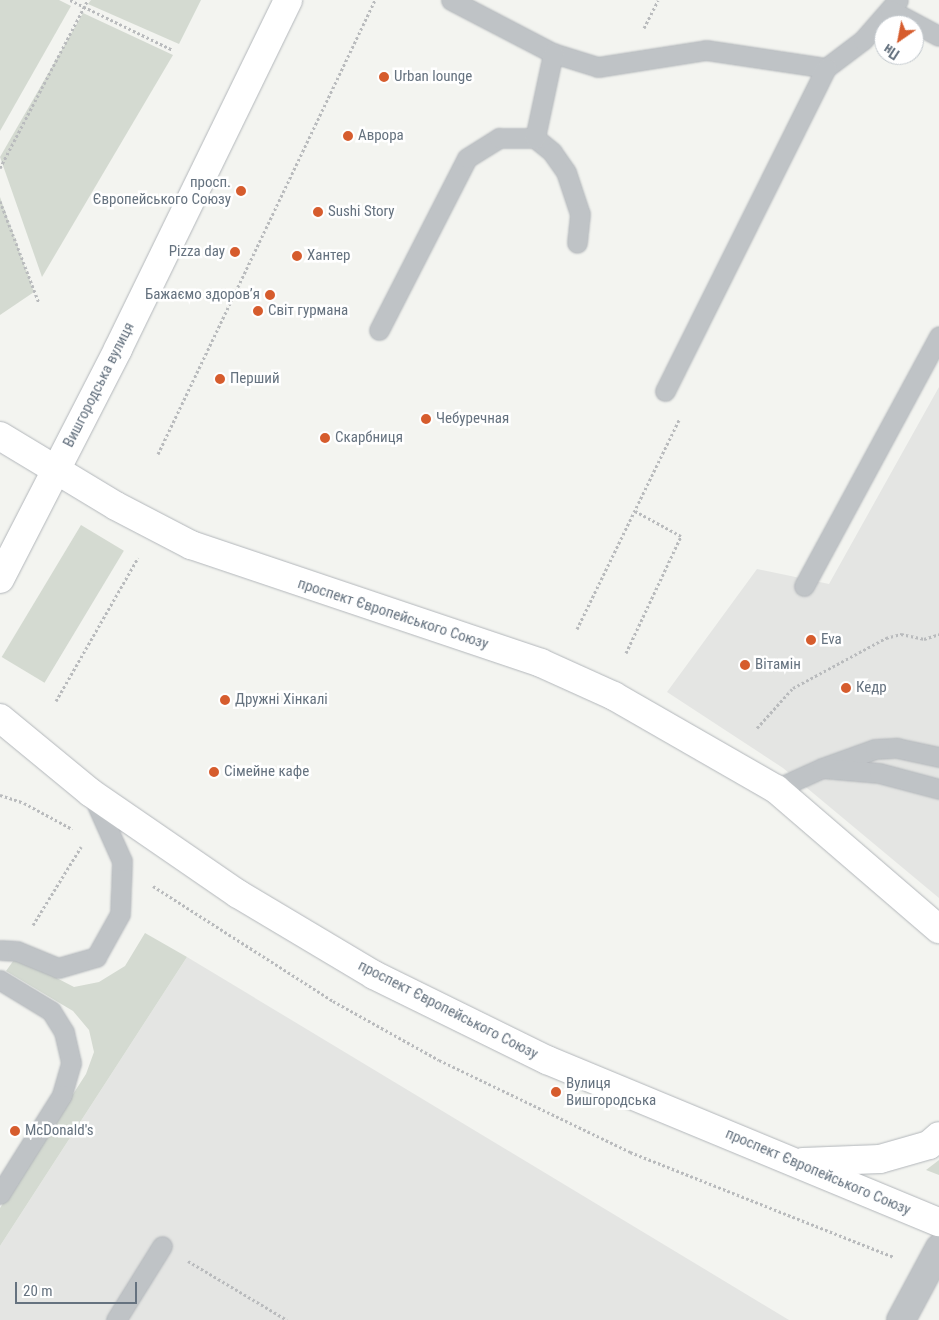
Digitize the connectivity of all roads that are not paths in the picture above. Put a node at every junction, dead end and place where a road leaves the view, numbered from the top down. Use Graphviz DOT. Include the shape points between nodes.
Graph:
graph roads {
  1 [pos="288,0"];
  2 [pos="451,0"];
  3 [pos="894,5"];
  4 [pos="939,36"];
  5 [pos="553,54"];
  6 [pos="826,68"];
  7 [pos="535,138"];
  8 [pos="577,243"];
  9 [pos="379,330"];
  10 [pos="939,336"];
  11 [pos="665,391"];
  12 [pos="0,436"];
  13 [pos="57,468"];
  14 [pos="0,579"];
  15 [pos="804,586"];
  16 [pos="0,718"];
  17 [pos="939,757"];
  18 [pos="822,768"];
  19 [pos="776,789"];
  20 [pos="939,789"];
  21 [pos="91,793"];
  22 [pos="937,929"];
  23 [pos="9,951"];
  24 [pos="0,980"];
  25 [pos="939,1136"];
  26 [pos="797,1162"];
  27 [pos="0,1194"];
  28 [pos="939,1222"];
  29 [pos="162,1246"];
  30 [pos="939,1249"];
  31 [pos="116,1320"];
  32 [pos="900,1320"];
  1 -- 13 [label="main road, Вишгородська вулиця"];
  2 -- 5 [label="lane"];
  3 -- 4 [label="lane"];
  3 -- 6 [label="lane" via="863,40"];
  5 -- 6 [label="lane" via="598,67 706,50"];
  5 -- 7 [label="lane"];
  6 -- 11 [label="lane"];
  7 -- 8 [label="lane" via="552,152 566,172 580,214"];
  7 -- 9 [label="lane" via="499,138 468,158"];
  10 -- 15 [label="lane"];
  12 -- 13 [label="main road, проспект Європейського Союзу"];
  13 -- 14 [label="main road, Вишгородська вулиця"];
  13 -- 19 [label="main road, проспект Європейського Союзу" via="116,506 191,545 541,663 614,696"];
  16 -- 21 [label="main road, проспект Європейського Союзу"];
  17 -- 18 [label="lane" via="897,748 875,749"];
  18 -- 19 [label="lane"];
  18 -- 20 [label="lane" via="879,774"];
  19 -- 22 [label="main road, проспект Європейського Союзу"];
  21 -- 23 [label="lane" via="122,862 120,914 96,957 58,968"];
  21 -- 26 [label="main road, проспект Європейського Союзу" via="238,894 374,975 547,1060"];
  24 -- 27 [label="lane" via="52,1011 64,1032 71,1063 62,1095"];
  25 -- 26 [label="main road" via="929,1145 880,1159"];
  26 -- 28 [label="main road, проспект Європейського Союзу"];
  29 -- 31 [label="lane"];
  30 -- 32 [label="street"];
}
